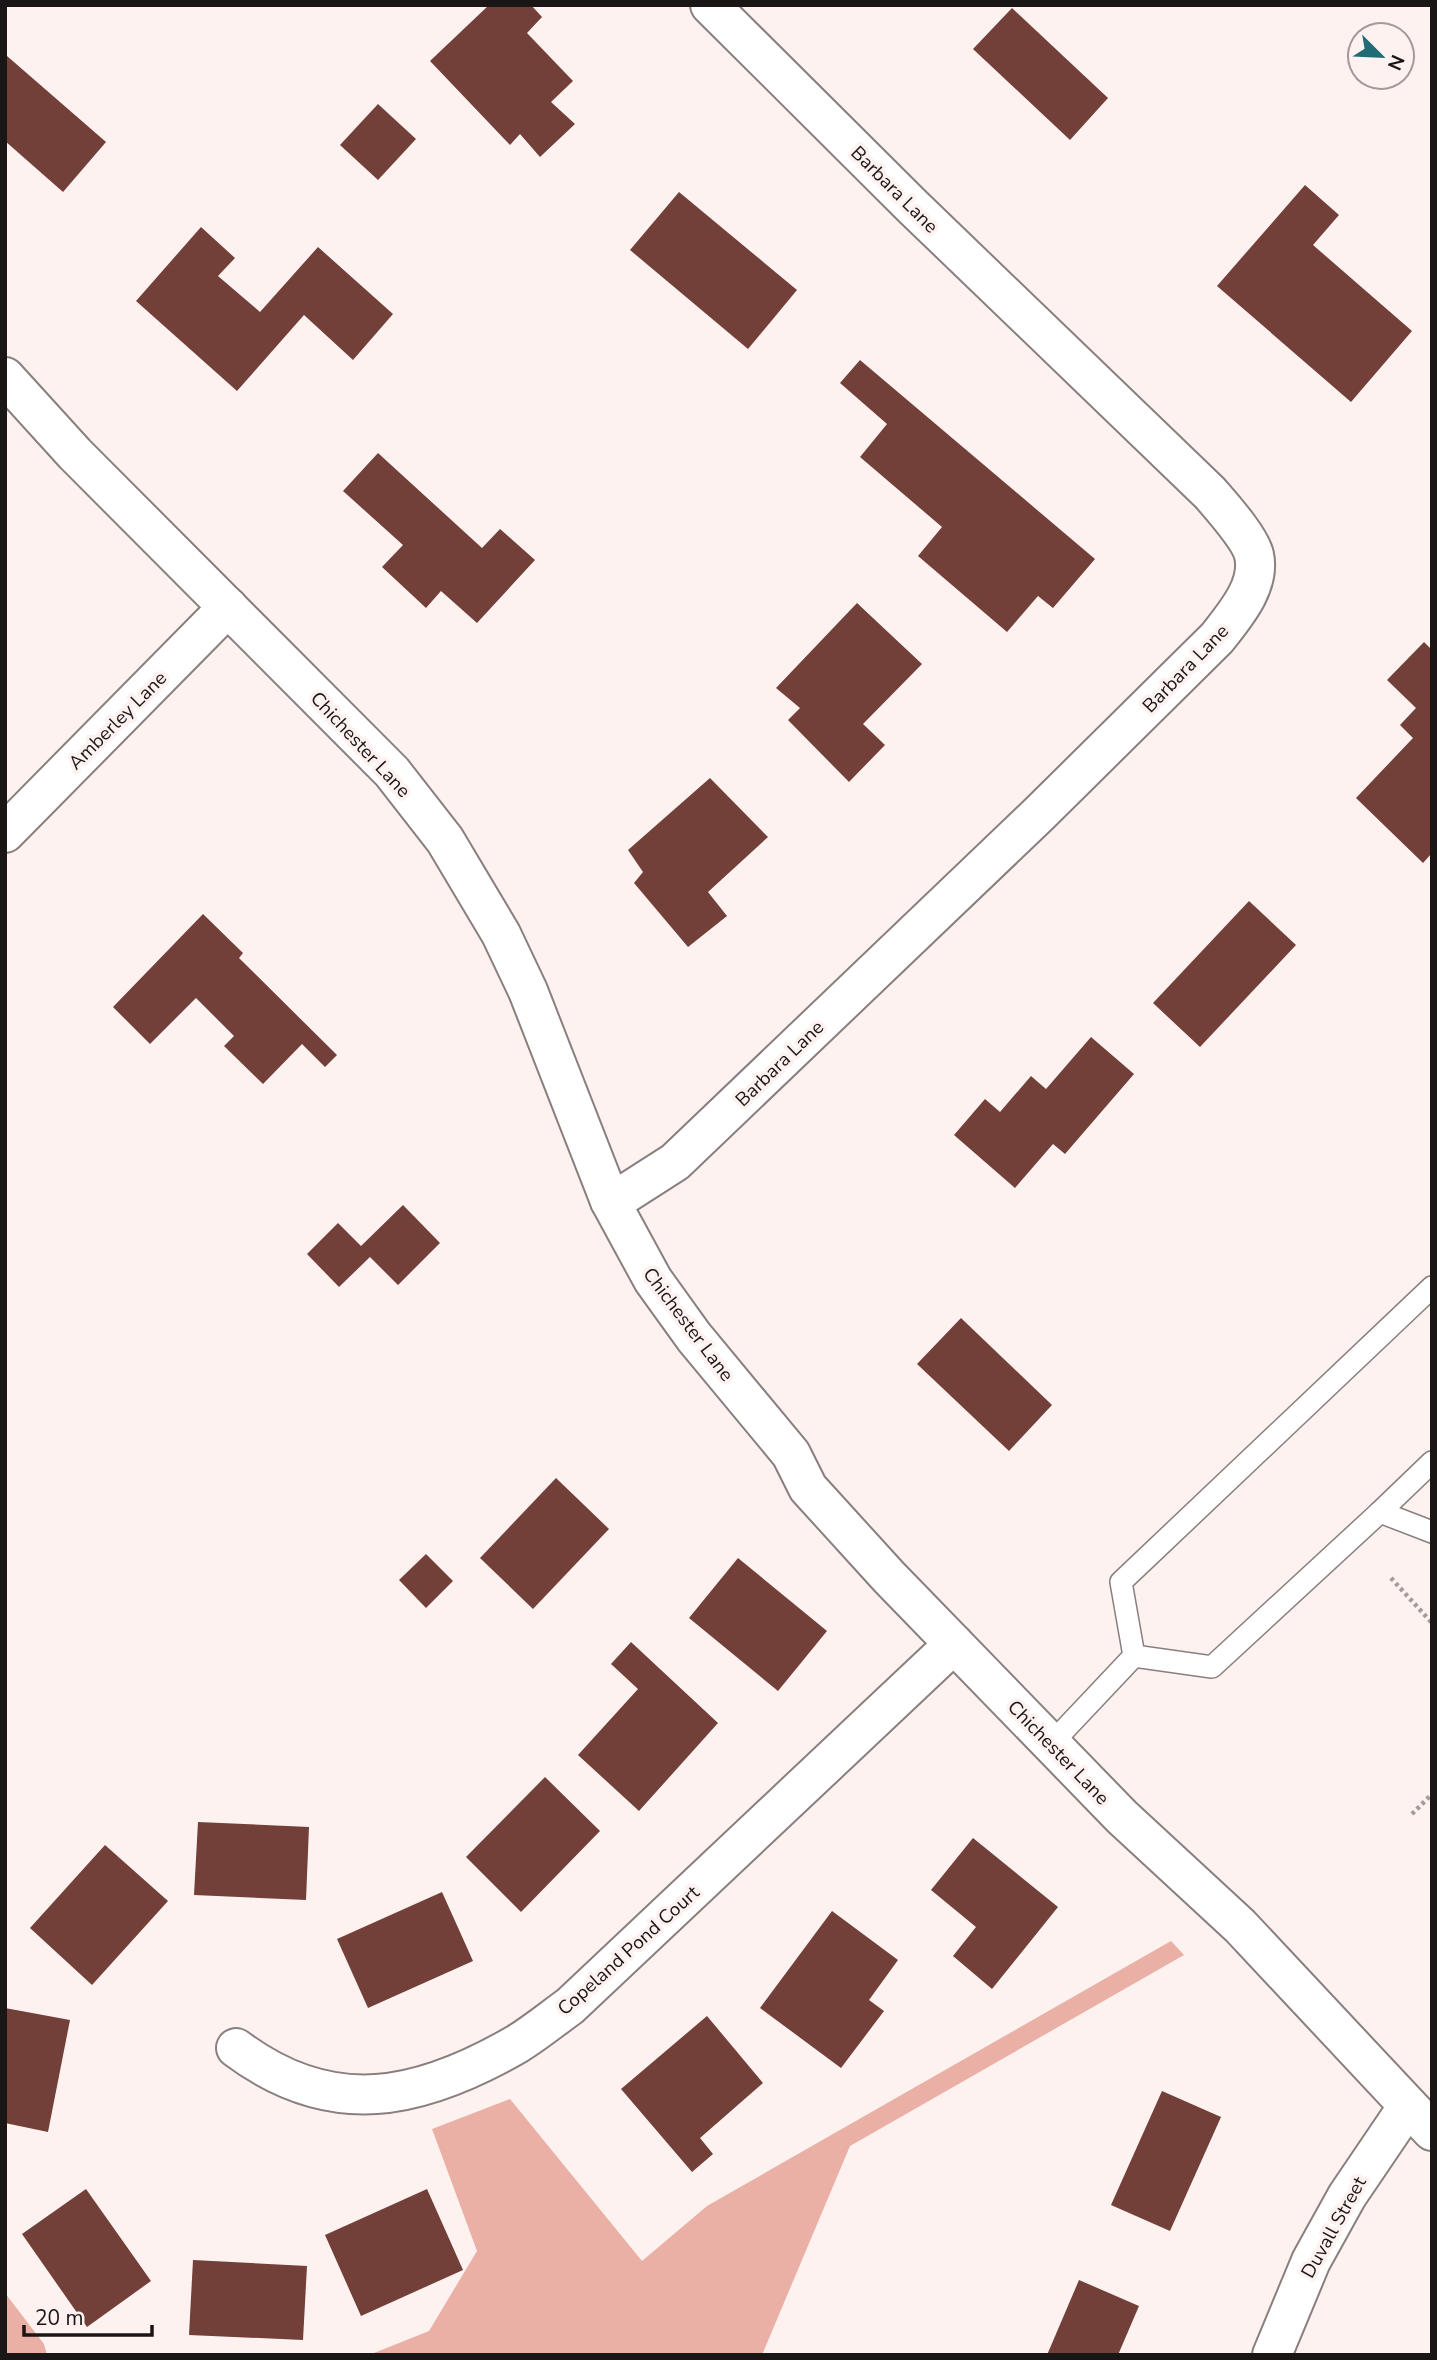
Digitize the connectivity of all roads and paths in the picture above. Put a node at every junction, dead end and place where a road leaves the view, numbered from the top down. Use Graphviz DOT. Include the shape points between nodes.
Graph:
graph roads {
  1 [pos="710,5"];
  2 [pos="5,377"];
  3 [pos="228,607"];
  4 [pos="5,833"];
  5 [pos="610,1201"];
  6 [pos="1432,1287"];
  7 [pos="1432,1462"];
  8 [pos="1380,1512"];
  9 [pos="1432,1532"];
  10 [pos="1391,1578"];
  11 [pos="1432,1623"];
  12 [pos="954,1644"];
  13 [pos="1134,1656"];
  14 [pos="1051,1744"];
  15 [pos="1432,1794"];
  16 [pos="1412,1814"];
  17 [pos="236,2048"];
  18 [pos="1420,2119"];
  19 [pos="1272,2355"];
  1 -- 5 [label="street, Barbara Lane" via="1210,493 1232,517 1254,555 1253,579 1241,606 1217,638 1039,814 675,1162"];
  2 -- 3 [label="street, Chichester Lane"];
  3 -- 4 [label="street, Amberley Lane"];
  3 -- 5 [label="street, Chichester Lane" via="392,772 445,840 501,934 528,991"];
  5 -- 12 [label="street, Chichester Lane" via="653,1280 791,1454 808,1488"];
  6 -- 13 [label="lane" via="1121,1582"];
  7 -- 8 [label="lane"];
  8 -- 9 [label="lane"];
  8 -- 13 [label="lane" via="1212,1667"];
  10 -- 11 [label="path"];
  12 -- 14 [label="street, Chichester Lane"];
  12 -- 17 [label="street, Copeland Pond Court" via="570,2006 518,2043 459,2072 396,2093 350,2095 306,2087 260,2066"];
  13 -- 14 [label="lane"];
  14 -- 18 [label="street, Chichester Lane" via="1240,1926"];
  15 -- 16 [label="path"];
  18 -- 19 [label="street, Duvall Street" via="1347,2196 1311,2261"];
}
